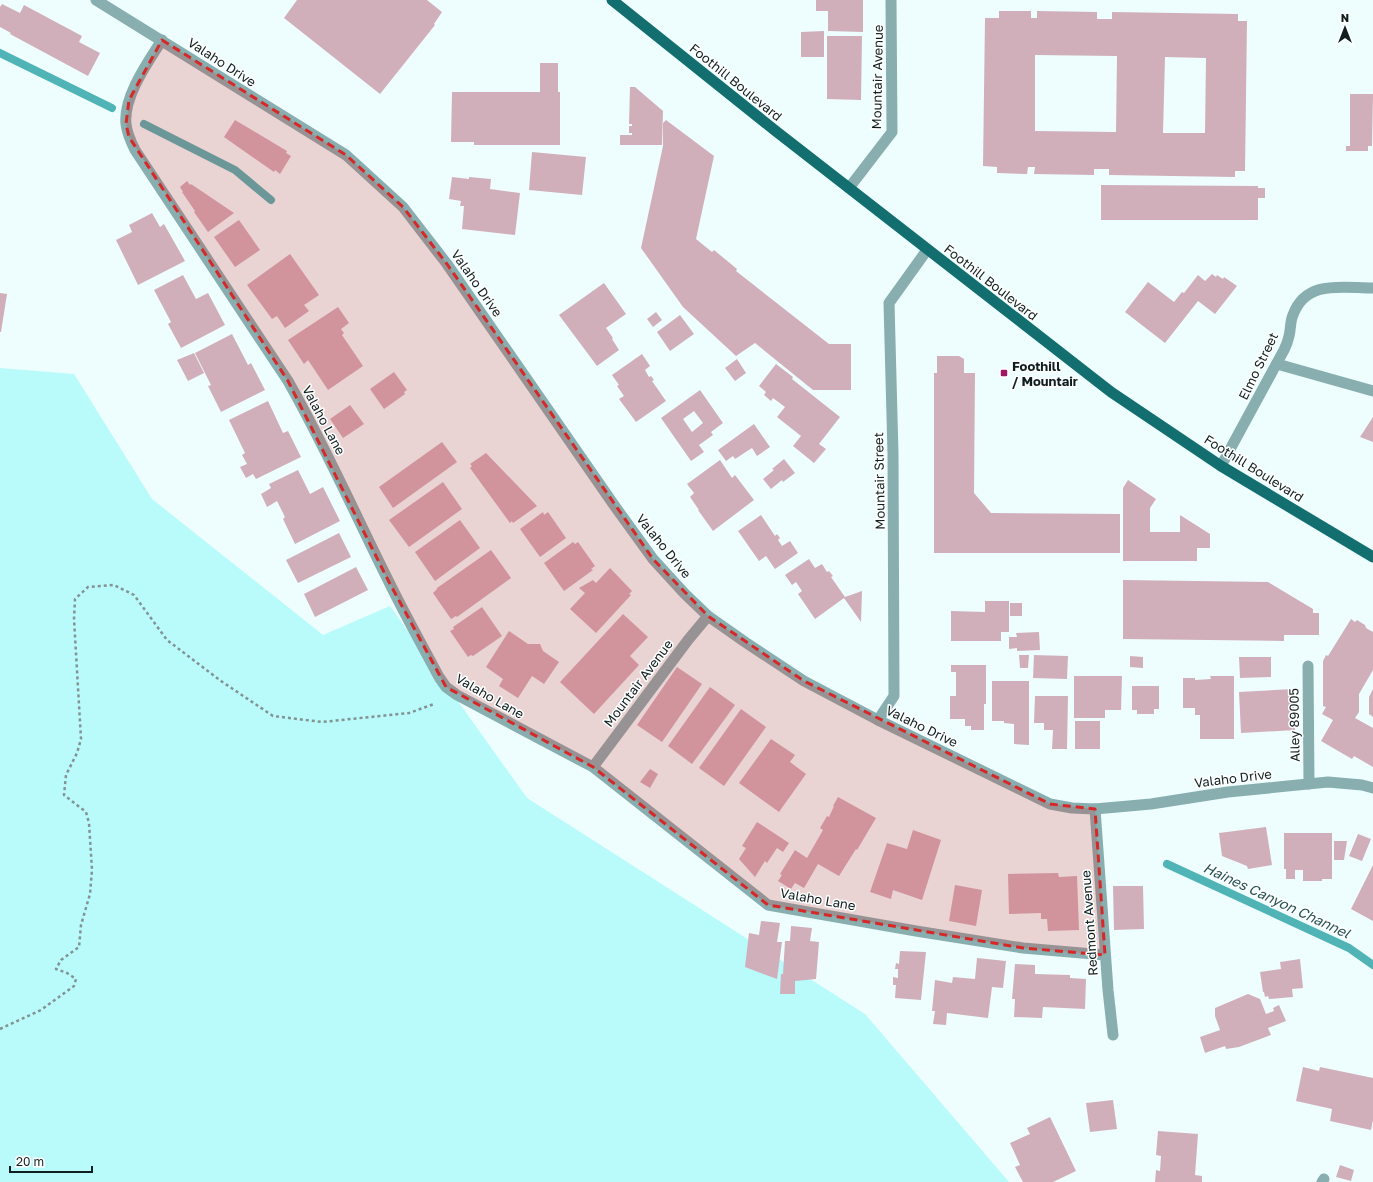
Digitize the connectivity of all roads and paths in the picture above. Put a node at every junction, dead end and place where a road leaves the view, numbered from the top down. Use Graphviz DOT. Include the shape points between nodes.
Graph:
graph roads {
  1 [pos="96,0"];
  2 [pos="612,0"];
  3 [pos="892,0"];
  4 [pos="162,40"];
  5 [pos="849,188"];
  6 [pos="928,250"];
  7 [pos="1373,288"];
  8 [pos="1277,364"];
  9 [pos="1373,391"];
  10 [pos="1221,466"];
  11 [pos="1373,557"];
  12 [pos="708,616"];
  13 [pos="1308,666"];
  14 [pos="457,695"];
  15 [pos="878,720"];
  16 [pos="593,767"];
  17 [pos="1309,784"];
  18 [pos="1373,788"];
  19 [pos="1095,809"];
  20 [pos="1106,955"];
  21 [pos="0,1029"];
  22 [pos="1113,1035"];
  1 -- 4 [label="street, Valaho Drive"];
  2 -- 5 [label="main road, Foothill Boulevard"];
  3 -- 5 [label="street, Mountair Avenue" via="892,132"];
  4 -- 12 [label="street, Valaho Drive" via="346,155 403,207 447,264 653,559"];
  4 -- 14 [label="street, Valaho Lane" via="129,100 126,112 129,137 135,150 288,381 439,677"];
  5 -- 6 [label="main road, Foothill Boulevard"];
  6 -- 10 [label="main road, Foothill Boulevard" via="1111,392"];
  6 -- 15 [label="street, Mountair Street" via="889,303 894,696"];
  7 -- 8 [label="street, Elmo Street" via="1326,288 1310,292 1296,306 1286,343"];
  8 -- 9 [label="street"];
  8 -- 10 [label="street, Elmo Street"];
  10 -- 11 [label="main road, Foothill Boulevard"];
  12 -- 15 [label="street, Valaho Drive" via="804,681"];
  12 -- 16 [label="street, Mountair Avenue"];
  13 -- 17 [label="street, Alley 89005"];
  14 -- 16 [label="street, Valaho Lane"];
  14 -- 21 [label="path" via="409,712 393,714 322,722 273,716 167,640 134,595 114,585 88,587 75,599 81,738 66,776 64,795 86,812 89,823 92,870 90,894 81,925 79,947 61,960 56,969 67,972 76,979 74,986 41,1010"];
  15 -- 19 [label="street, Valaho Drive" via="1050,804"];
  16 -- 20 [label="street, Valaho Lane" via="768,905 1023,948"];
  17 -- 18 [label="street, Valaho Drive" via="1328,782"];
  17 -- 19 [label="street, Valaho Drive"];
  19 -- 20 [label="street, Redmont Avenue"];
  20 -- 22 [label="street, Redmont Avenue"];
}
